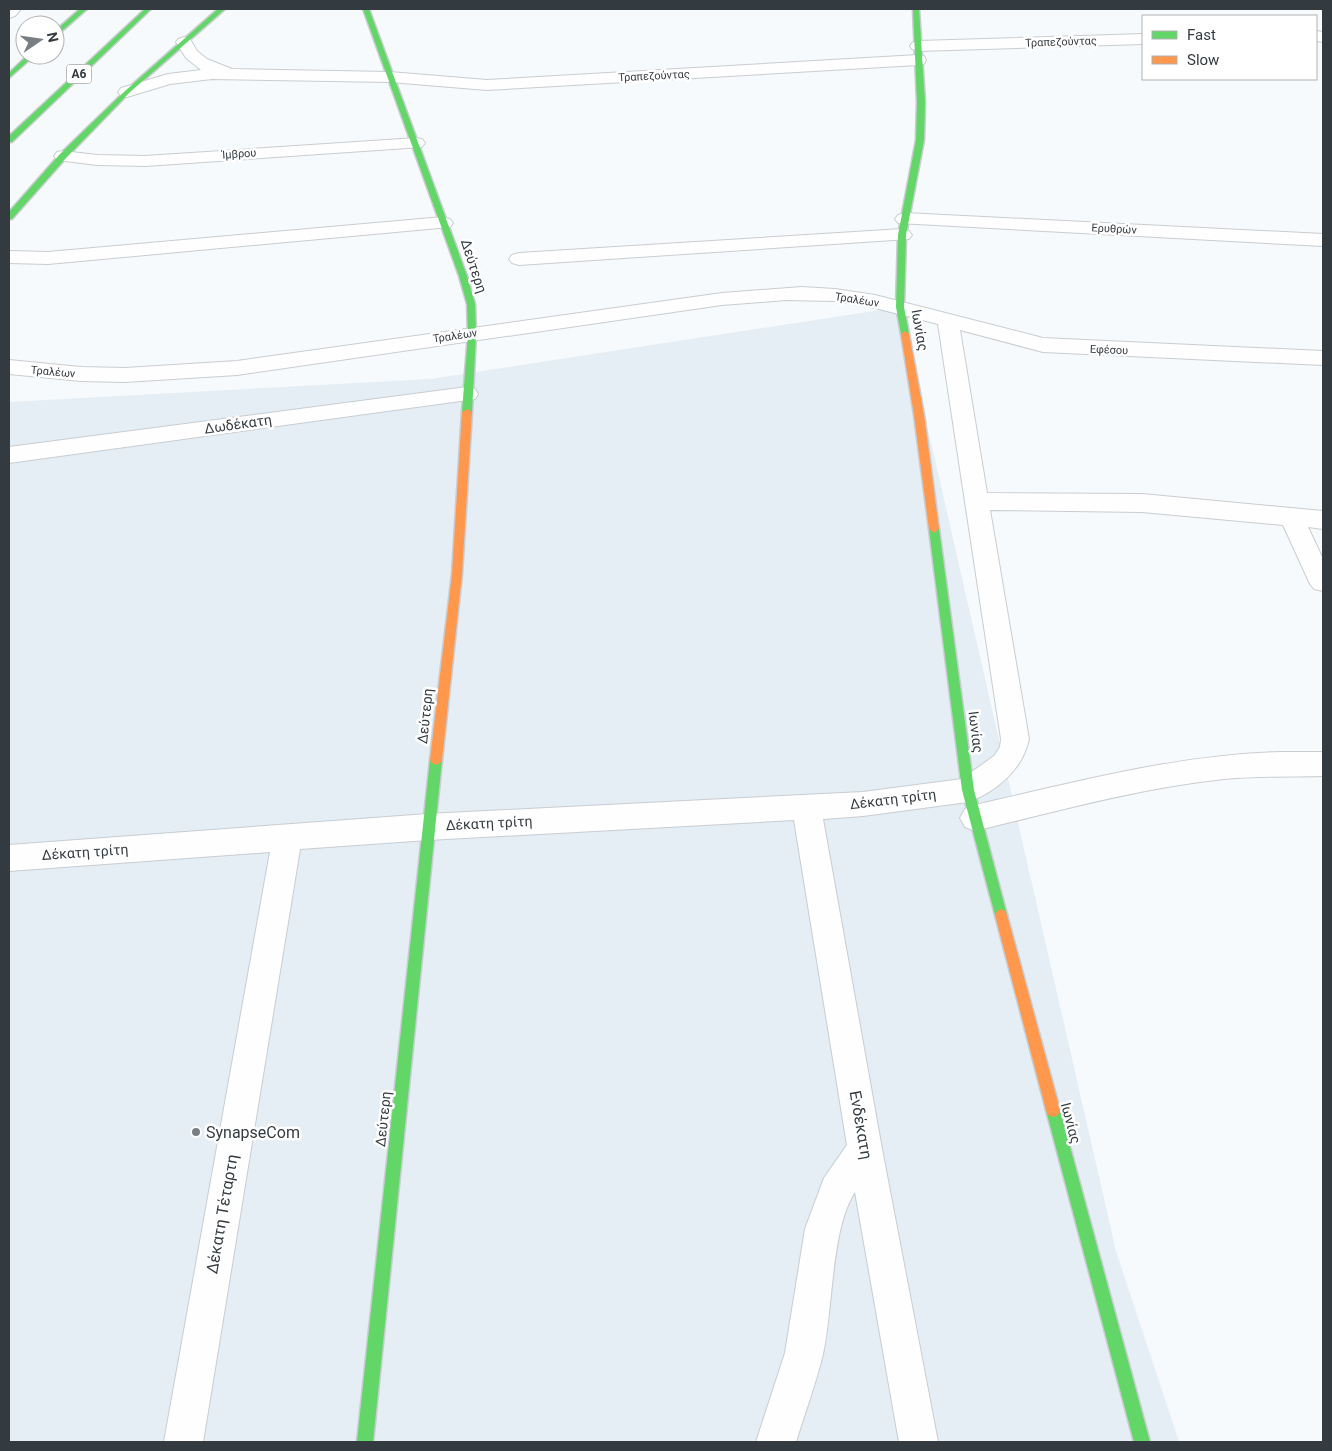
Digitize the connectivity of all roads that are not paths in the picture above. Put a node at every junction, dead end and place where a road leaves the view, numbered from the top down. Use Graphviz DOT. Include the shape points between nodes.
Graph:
graph roads {
  1 [pos="13,9"];
  2 [pos="84,9"];
  3 [pos="148,9"];
  4 [pos="222,9"];
  5 [pos="366,9"];
  6 [pos="916,9"];
  7 [pos="9,13"];
  8 [pos="65,26"];
  9 [pos="1142,39"];
  10 [pos="184,42"];
  11 [pos="918,53"];
  12 [pos="21,65"];
  13 [pos="232,74"];
  14 [pos="9,76"];
  15 [pos="390,77"];
  16 [pos="127,92"];
  17 [pos="9,140"];
  18 [pos="416,143"];
  19 [pos="63,156"];
  20 [pos="9,217"];
  21 [pos="444,223"];
  22 [pos="903,227"];
  23 [pos="1323,240"];
  24 [pos="9,257"];
  25 [pos="519,259"];
  26 [pos="900,307"];
  27 [pos="948,321"];
  28 [pos="472,334"];
  29 [pos="1323,358"];
  30 [pos="9,367"];
  31 [pos="467,394"];
  32 [pos="9,455"];
  33 [pos="977,501"];
  34 [pos="1292,518"];
  35 [pos="1323,520"];
  36 [pos="1323,582"];
  37 [pos="1323,764"];
  38 [pos="968,790"];
  39 [pos="806,807"];
  40 [pos="976,818"];
  41 [pos="428,826"];
  42 [pos="287,837"];
  43 [pos="9,858"];
  44 [pos="865,1150"];
  45 [pos="183,1442"];
  46 [pos="365,1442"];
  47 [pos="776,1442"];
  48 [pos="918,1442"];
  49 [pos="1142,1442"];
  1 -- 7 [label="street"];
  2 -- 8 [label="main road"];
  3 -- 17 [label="main road, Α6"];
  4 -- 10 [label="main road"];
  5 -- 15 [label="main road, Δεύτερη"];
  6 -- 11 [label="main road, Ιωνίας"];
  9 -- 11 [label="street, Τραπεζούντας"];
  10 -- 13 [label="street" via="191,55 204,67"];
  10 -- 16 [label="main road"];
  11 -- 15 [label="street, Τραπεζούντας" via="487,85"];
  11 -- 22 [label="main road, Ιωνίας" via="920,140"];
  12 -- 14 [label="main road"];
  13 -- 15 [label="street, Τραπεζούντας"];
  13 -- 16 [label="street" via="168,79"];
  15 -- 18 [label="main road, Δεύτερη"];
  16 -- 19 [label="main road"];
  18 -- 19 [label="street, Ίμβρου" via="145,161"];
  18 -- 21 [label="main road, Δεύτερη"];
  19 -- 20 [label="main road"];
  21 -- 24 [label="street" via="48,258"];
  21 -- 28 [label="main road, Δεύτερη" via="471,304"];
  22 -- 23 [label="street, Ερυθρών"];
  22 -- 25 [label="street, Ερυθρών" via="763,242"];
  22 -- 26 [label="main road, Ιωνίας"];
  26 -- 27 [label="street, Εφέσου"];
  26 -- 28 [label="street, Τραλέων" via="802,292 764,294"];
  26 -- 38 [label="main road, Ιωνίας" via="919,415"];
  27 -- 29 [label="street, Εφέσου" via="1043,345"];
  27 -- 33 [label="street"];
  28 -- 30 [label="street, Τραλέων" via="297,360 179,373 80,374"];
  28 -- 31 [label="main road, Δεύτερη"];
  31 -- 32 [label="street, Δωδέκατη"];
  31 -- 41 [label="main road, Δεύτερη" via="457,574"];
  33 -- 34 [label="street" via="1142,503"];
  33 -- 38 [label="street" via="1015,740 1004,764"];
  34 -- 35 [label="street"];
  34 -- 36 [label="street"];
  37 -- 40 [label="street" via="1211,769 1140,780"];
  38 -- 39 [label="street, Δέκατη τρίτη" via="863,804"];
  38 -- 40 [label="main road, Ιωνίας"];
  39 -- 41 [label="street, Δέκατη τρίτη"];
  39 -- 44 [label="street, Ενδέκατη"];
  40 -- 49 [label="main road, Ιωνίας"];
  41 -- 42 [label="street, Δέκατη τρίτη"];
  41 -- 46 [label="main road, Δεύτερη"];
  42 -- 43 [label="street, Δέκατη τρίτη"];
  42 -- 45 [label="street, Δέκατη Τέταρτη"];
  44 -- 47 [label="street" via="836,1190 823,1229 804,1353"];
  44 -- 48 [label="street, Ενδέκατη"];
}
